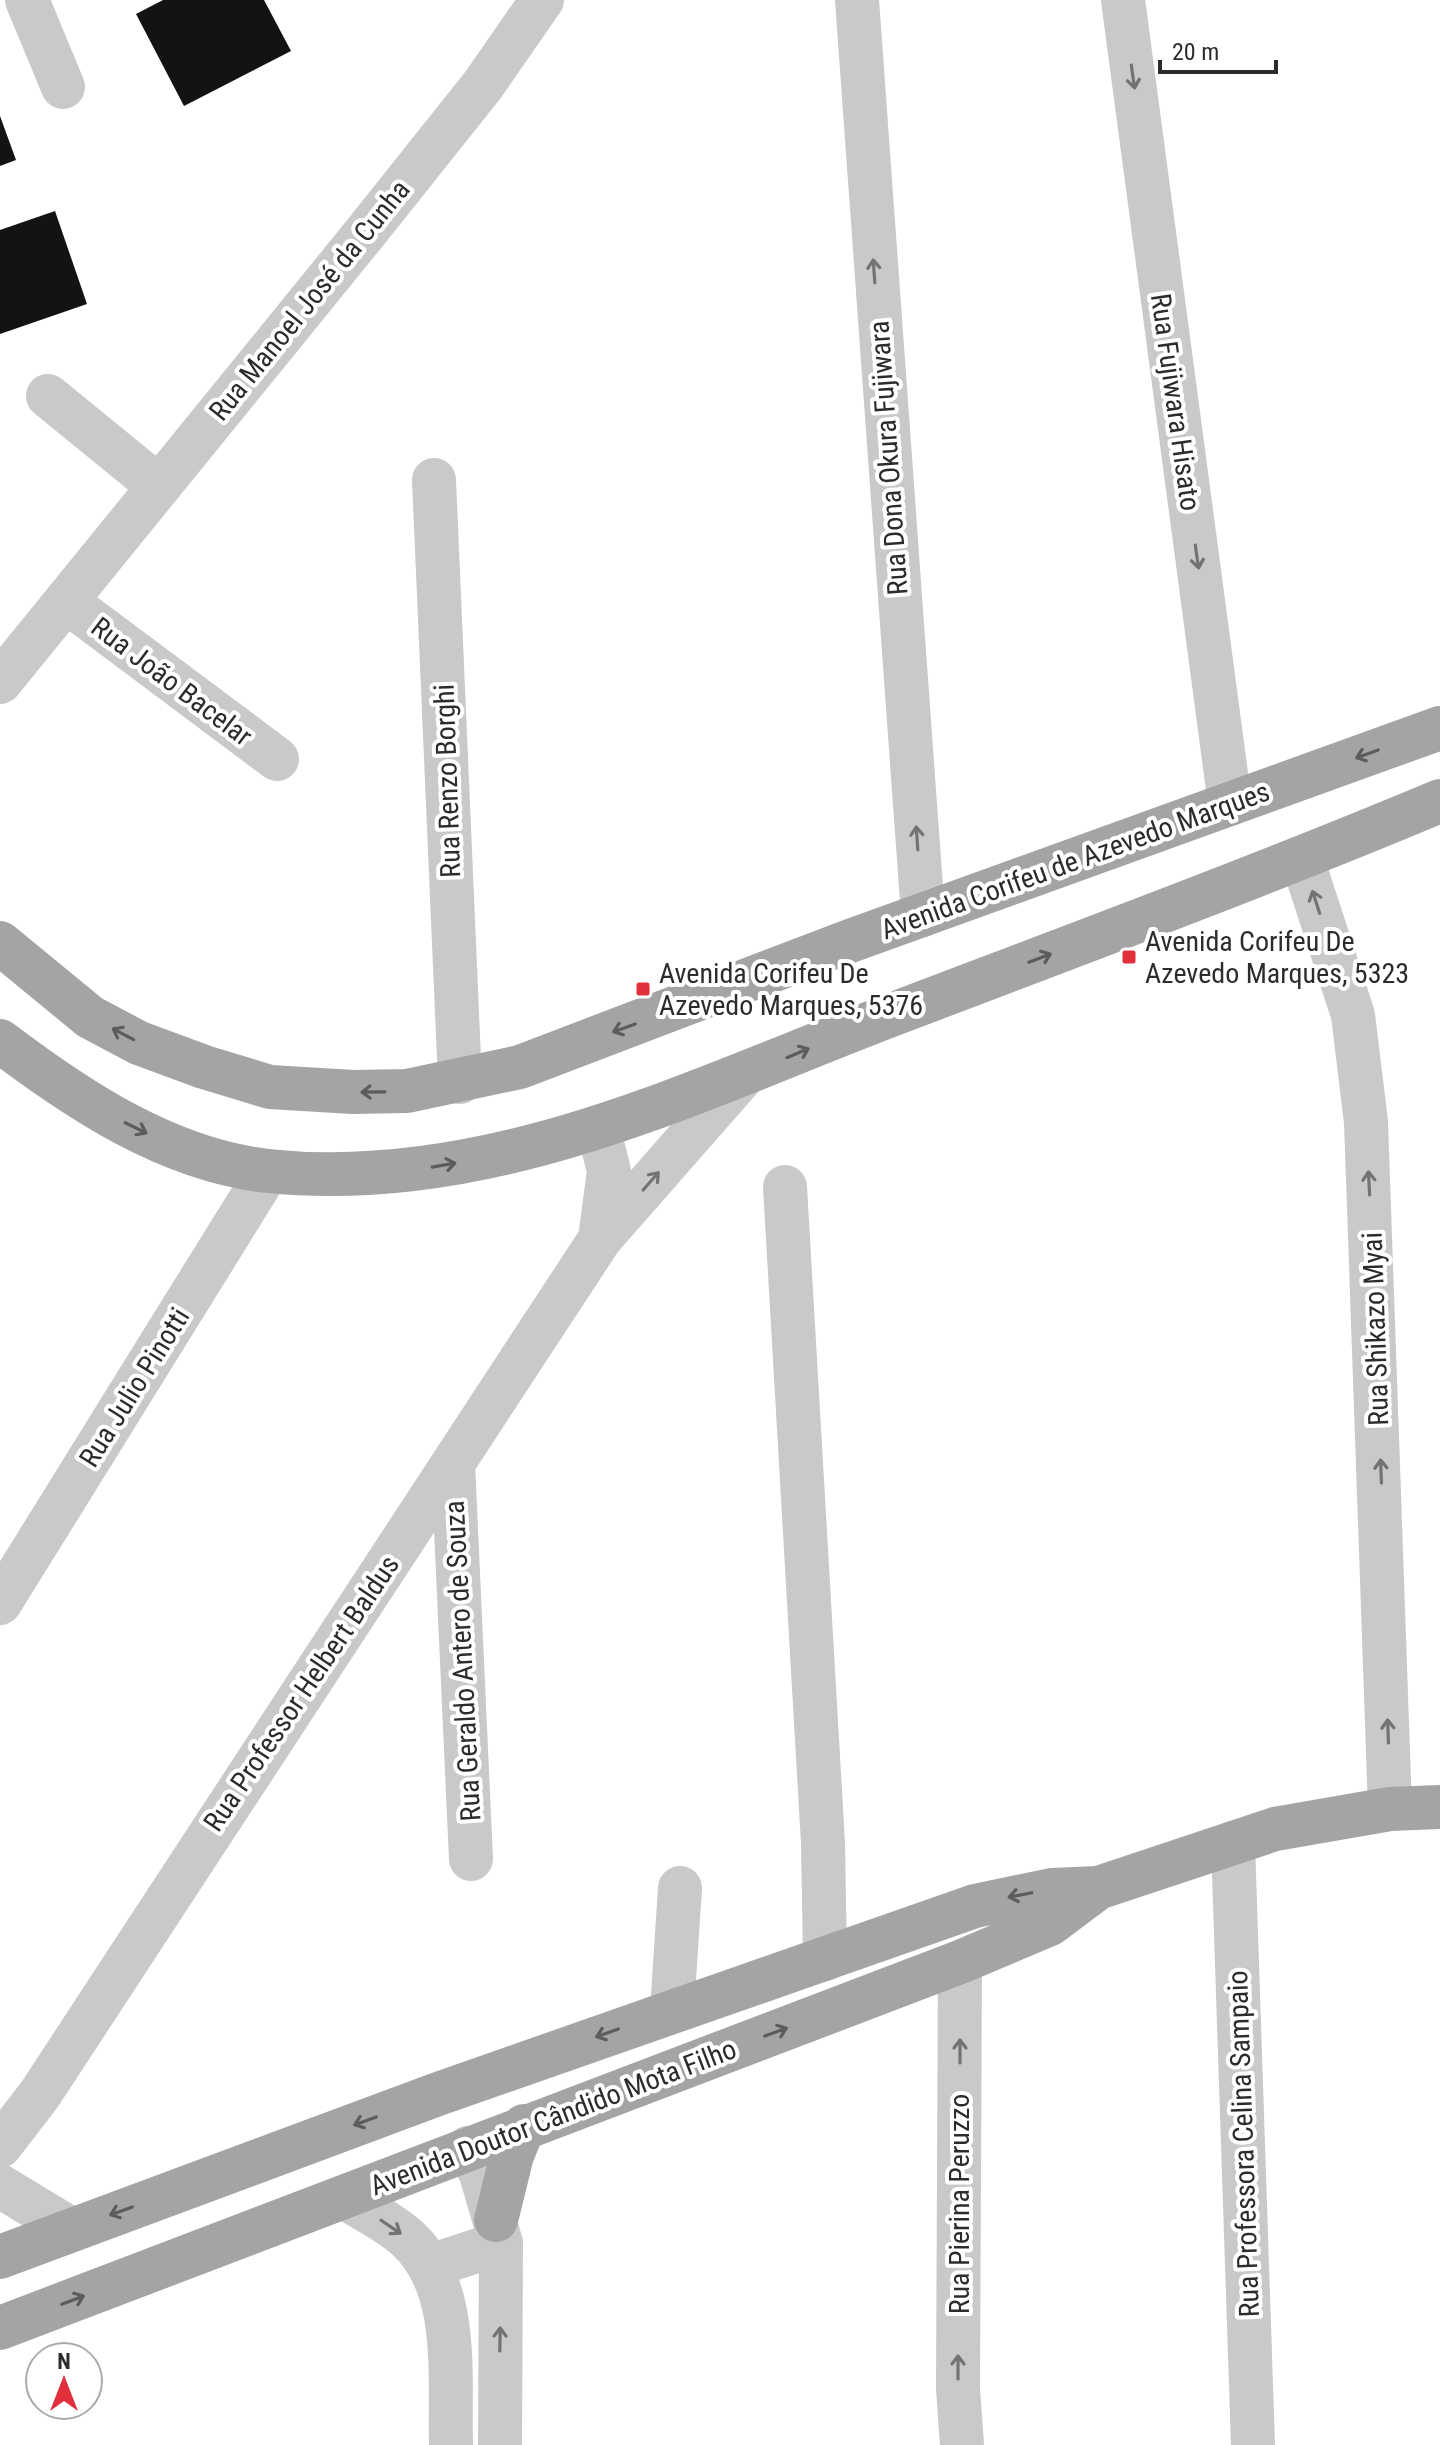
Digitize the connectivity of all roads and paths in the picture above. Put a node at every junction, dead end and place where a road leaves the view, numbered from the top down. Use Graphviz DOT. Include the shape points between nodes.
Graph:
graph roads {
  1 [pos="27,0"];
  2 [pos="542,0"];
  3 [pos="857,0"];
  4 [pos="1123,0"];
  5 [pos="63,87"];
  6 [pos="48,396"];
  7 [pos="434,480"];
  8 [pos="157,485"];
  9 [pos="67,602"];
  10 [pos="0,682"];
  11 [pos="1440,728"];
  12 [pos="277,759"];
  13 [pos="1440,801"];
  14 [pos="1230,804"];
  15 [pos="1302,859"];
  16 [pos="923,915"];
  17 [pos="0,943"];
  18 [pos="0,1041"];
  19 [pos="742,1077"];
  20 [pos="460,1082"];
  21 [pos="598,1127"];
  22 [pos="268,1171"];
  23 [pos="785,1187"];
  24 [pos="600,1239"];
  25 [pos="453,1463"];
  26 [pos="0,1603"];
  27 [pos="1424,1813"];
  28 [pos="1233,1843"];
  29 [pos="471,1859"];
  30 [pos="680,1888"];
  31 [pos="1098,1888"];
  32 [pos="825,1959"];
  33 [pos="960,1962"];
  34 [pos="672,2010"];
  35 [pos="438,2094"];
  36 [pos="524,2126"];
  37 [pos="0,2146"];
  38 [pos="468,2148"];
  39 [pos="274,2155"];
  40 [pos="0,2186"];
  41 [pos="344,2197"];
  42 [pos="298,2214"];
  43 [pos="71,2229"];
  44 [pos="498,2232"];
  45 [pos="0,2257"];
  46 [pos="430,2266"];
  47 [pos="0,2328"];
  48 [pos="450,2393"];
  49 [pos="499,2400"];
  50 [pos="451,2445"];
  51 [pos="500,2445"];
  52 [pos="962,2445"];
  53 [pos="1253,2445"];
  1 -- 5 [label="street"];
  2 -- 8 [label="street, Rua Manoel José da Cunha" via="483,85"];
  16 -- 3 [label="street, Rua Dona Okura Fujiwara, one-way"];
  4 -- 14 [label="street, Rua Fujiwara Hisato, one-way"];
  6 -- 8 [label="street"];
  7 -- 20 [label="street, Rua Renzo Borghi"];
  8 -- 9 [label="street, Rua João Bacelar"];
  9 -- 10 [label="street, Rua João Bacelar"];
  9 -- 12 [label="street, Rua João Bacelar"];
  11 -- 14 [label="main road, Avenida Corifeu de Azevedo Marques, one-way"];
  13 -- 15 [label="main road"];
  14 -- 16 [label="main road, Avenida Corifeu de Azevedo Marques"];
  19 -- 15 [label="main road, one-way"];
  27 -- 15 [label="street, Rua Shikazo Myai, one-way" via="1353,1015"];
  16 -- 20 [label="main road, Avenida Corifeu de Azevedo Marques, one-way" via="520,1067"];
  20 -- 17 [label="main road, Avenida Corifeu de Azevedo Marques, one-way" via="407,1091 270,1087 139,1043 90,1017"];
  18 -- 22 [label="main road, one-way" via="102,1112 216,1160"];
  19 -- 21 [label="main road"];
  24 -- 19 [label="street, Rua Professor Helbert Baldus, one-way"];
  22 -- 21 [label="main road, one-way" via="422,1169 497,1156"];
  21 -- 24 [label="street, Rua Professor Helbert Baldus" via="609,1171"];
  22 -- 26 [label="street, Rua Julio Pinotti"];
  23 -- 32 [label="street" via="823,1843"];
  24 -- 25 [label="street, Rua Professor Helbert Baldus"];
  25 -- 29 [label="street, Rua Geraldo Antero de Souza"];
  25 -- 37 [label="street, Rua Professor Helbert Baldus" via="40,2094"];
  27 -- 28 [label="main road, Avenida Doutor Cândido Mota Filho" via="1275,1829"];
  28 -- 31 [label="main road, Avenida Doutor Cândido Mota Filho"];
  28 -- 53 [label="street, Rua Professora Celina Sampaio"];
  30 -- 34 [label="street"];
  31 -- 32 [label="main road, Avenida Doutor Cândido Mota Filho, one-way" via="1052,1890 975,1906"];
  31 -- 33 [label="main road, Avenida Doutor Cândido Mota Filho" via="1050,1924"];
  32 -- 34 [label="main road, Avenida Doutor Cândido Mota Filho"];
  36 -- 33 [label="main road, Avenida Doutor Cândido Mota Filho, one-way"];
  52 -- 33 [label="street, Rua Pierina Peruzzo, one-way"];
  34 -- 35 [label="main road, Avenida Doutor Cândido Mota Filho, one-way"];
  35 -- 38 [label="main road"];
  35 -- 39 [label="main road, Avenida Doutor Cândido Mota Filho, one-way"];
  36 -- 38 [label="main road, Avenida Doutor Cândido Mota Filho"];
  36 -- 44 [label="main road" via="512,2155"];
  38 -- 41 [label="main road, Avenida Doutor Cândido Mota Filho"];
  38 -- 44 [label="street"];
  39 -- 42 [label="main road"];
  39 -- 43 [label="main road, Avenida Doutor Cândido Mota Filho, one-way"];
  40 -- 43 [label="street"];
  41 -- 42 [label="main road, Avenida Doutor Cândido Mota Filho"];
  41 -- 46 [label="street, one-way" via="408,2239"];
  47 -- 42 [label="main road, Avenida Doutor Cândido Mota Filho, one-way"];
  43 -- 45 [label="main road, Avenida Doutor Cândido Mota Filho"];
  44 -- 46 [label="street"];
  49 -- 44 [label="street, one-way"];
  46 -- 48 [label="street" via="449,2341"];
  48 -- 49 [label="street"];
  48 -- 50 [label="street"];
  49 -- 51 [label="street"];
}
